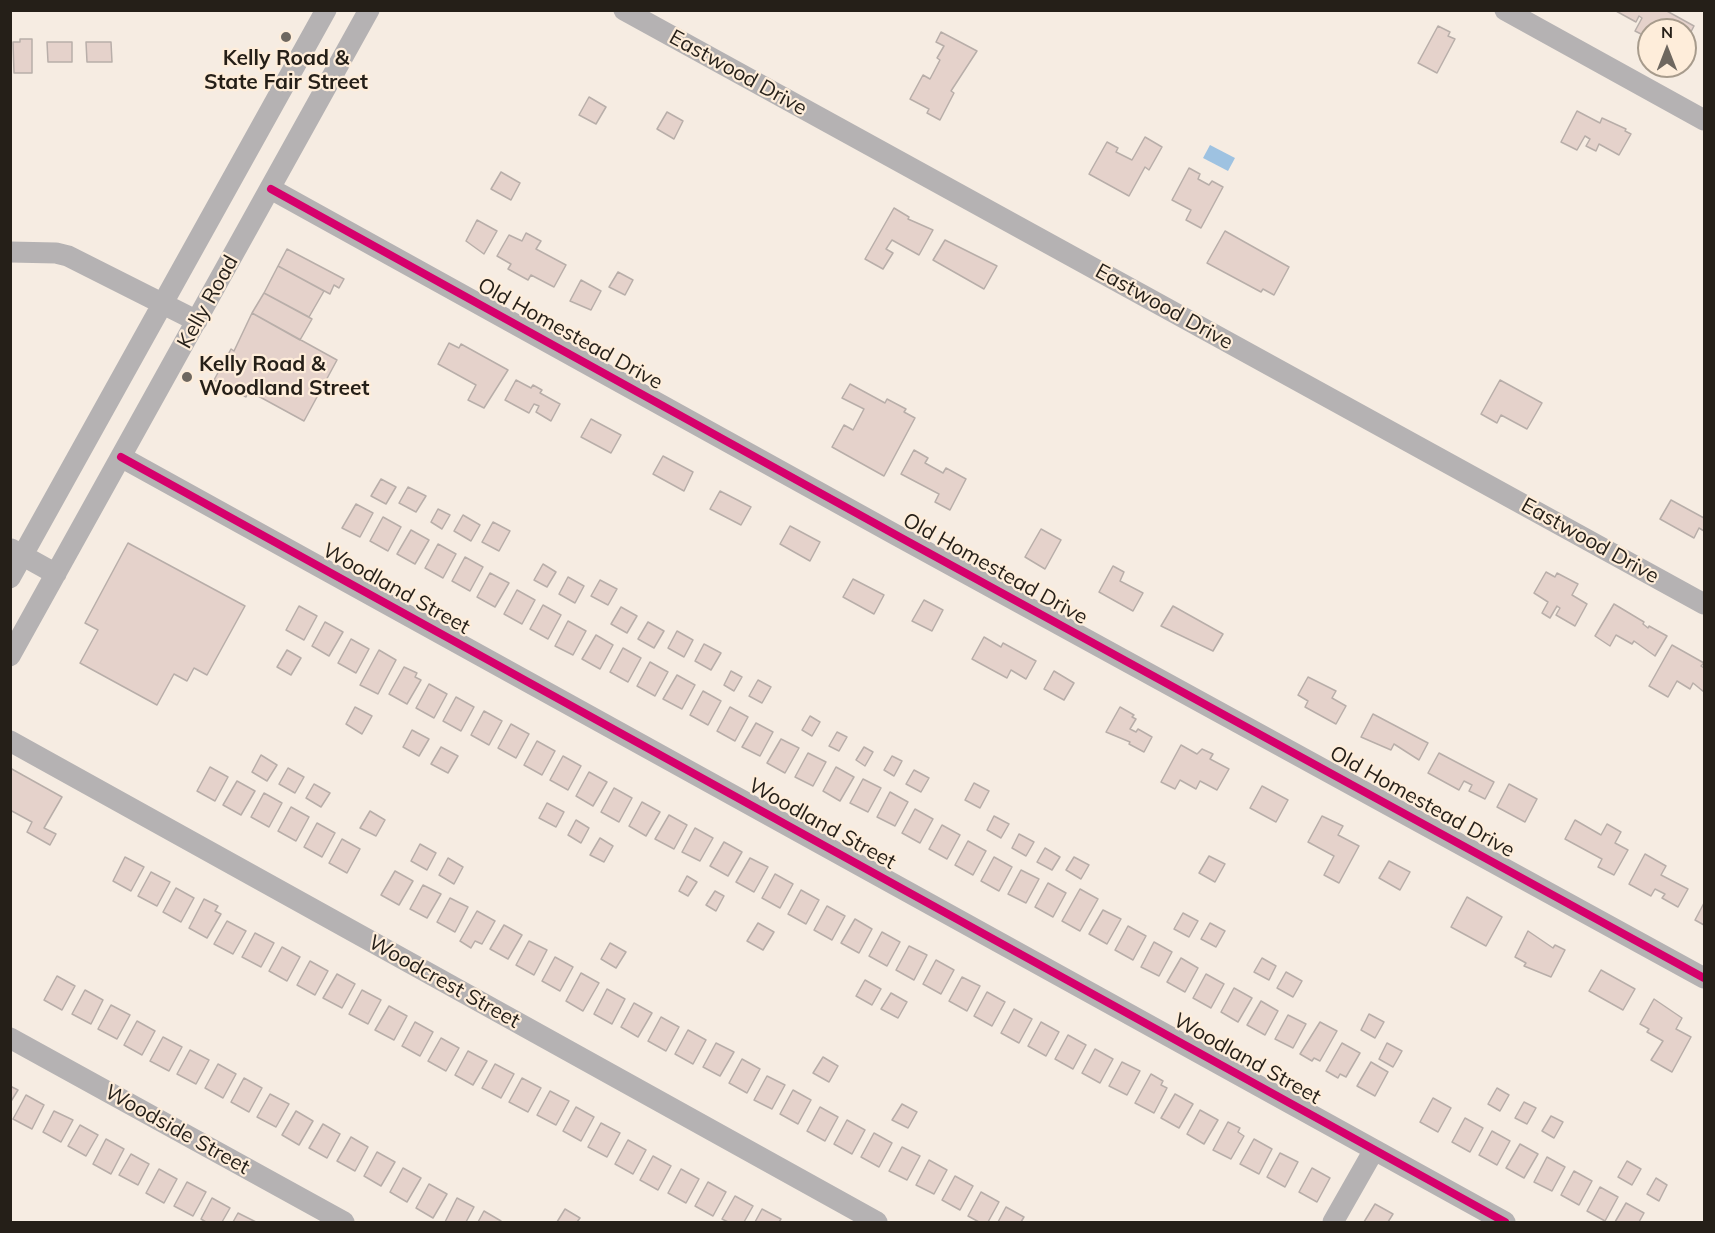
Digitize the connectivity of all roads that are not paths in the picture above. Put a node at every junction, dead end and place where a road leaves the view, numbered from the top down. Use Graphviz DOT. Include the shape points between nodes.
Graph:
graph roads {
  1 [pos="326,10"];
  2 [pos="624,10"];
  3 [pos="1505,10"];
  4 [pos="360,14"];
  5 [pos="1704,120"];
  6 [pos="271,189"];
  7 [pos="10,252"];
  8 [pos="164,303"];
  9 [pos="197,321"];
  10 [pos="121,457"];
  11 [pos="17,552"];
  12 [pos="56,574"];
  13 [pos="10,578"];
  14 [pos="1704,604"];
  15 [pos="10,656"];
  16 [pos="10,741"];
  17 [pos="1704,978"];
  18 [pos="10,1038"];
  19 [pos="1374,1150"];
  20 [pos="344,1222"];
  21 [pos="877,1222"];
  22 [pos="1334,1222"];
  23 [pos="1505,1222"];
  1 -- 8 [label="street, Kelly Road"];
  2 -- 14 [label="street, Eastwood Drive"];
  3 -- 5 [label="street"];
  4 -- 6 [label="street, Kelly Road"];
  6 -- 9 [label="street, Kelly Road"];
  6 -- 17 [label="street, Old Homestead Drive"];
  7 -- 8 [label="street" via="68,256"];
  8 -- 9 [label="street"];
  8 -- 11 [label="street, Kelly Road"];
  9 -- 10 [label="street, Kelly Road"];
  10 -- 12 [label="street, Kelly Road"];
  10 -- 19 [label="street, Woodland Street"];
  11 -- 12 [label="street"];
  11 -- 13 [label="street, Kelly Road"];
  12 -- 15 [label="street, Kelly Road"];
  16 -- 21 [label="street, Woodcrest Street"];
  18 -- 20 [label="street, Woodside Street"];
  19 -- 22 [label="street"];
  19 -- 23 [label="street, Woodland Street"];
}
